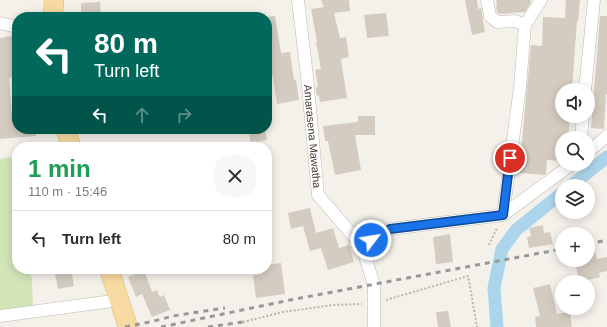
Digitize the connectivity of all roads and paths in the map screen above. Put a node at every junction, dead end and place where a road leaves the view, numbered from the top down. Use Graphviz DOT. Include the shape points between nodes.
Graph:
graph roads {
  1 [pos="54,0"];
  2 [pos="298,0"];
  3 [pos="487,0"];
  4 [pos="541,0"];
  5 [pos="594,0"];
  6 [pos="53,12"];
  7 [pos="0,23"];
  8 [pos="525,25"];
  9 [pos="12,26"];
  10 [pos="586,83"];
  11 [pos="607,136"];
  12 [pos="595,146"];
  13 [pos="563,171"];
  14 [pos="503,215"];
  15 [pos="489,245"];
  16 [pos="362,246"];
  17 [pos="111,274"];
  18 [pos="120,300"];
  19 [pos="374,303"];
  20 [pos="0,316"];
  21 [pos="243,322"];
  22 [pos="128,327"];
  23 [pos="374,327"];
  24 [pos="477,327"];
  1 -- 6 [label="main road"];
  2 -- 16 [label="street, Amarasena Mawatha" via="318,195"];
  3 -- 8 [label="street" via="490,16 497,22 515,21"];
  4 -- 8 [label="street"];
  5 -- 10 [label="street"];
  7 -- 9 [label="street"];
  8 -- 14 [label="street" via="520,87"];
  11 -- 12 [label="street"];
  13 -- 14 [label="street"];
  14 -- 15 [label="path"];
  14 -- 16 [label="street" via="390,229"];
  16 -- 19 [label="street, Amarasena Mawatha" via="374,285"];
  17 -- 18 [label="main road"];
  18 -- 20 [label="street"];
  18 -- 22 [label="main road"];
  19 -- 21 [label="path" via="333,305 283,312"];
  19 -- 23 [label="street, Amarasena Mawatha"];
  19 -- 24 [label="path" via="468,276"];
}
